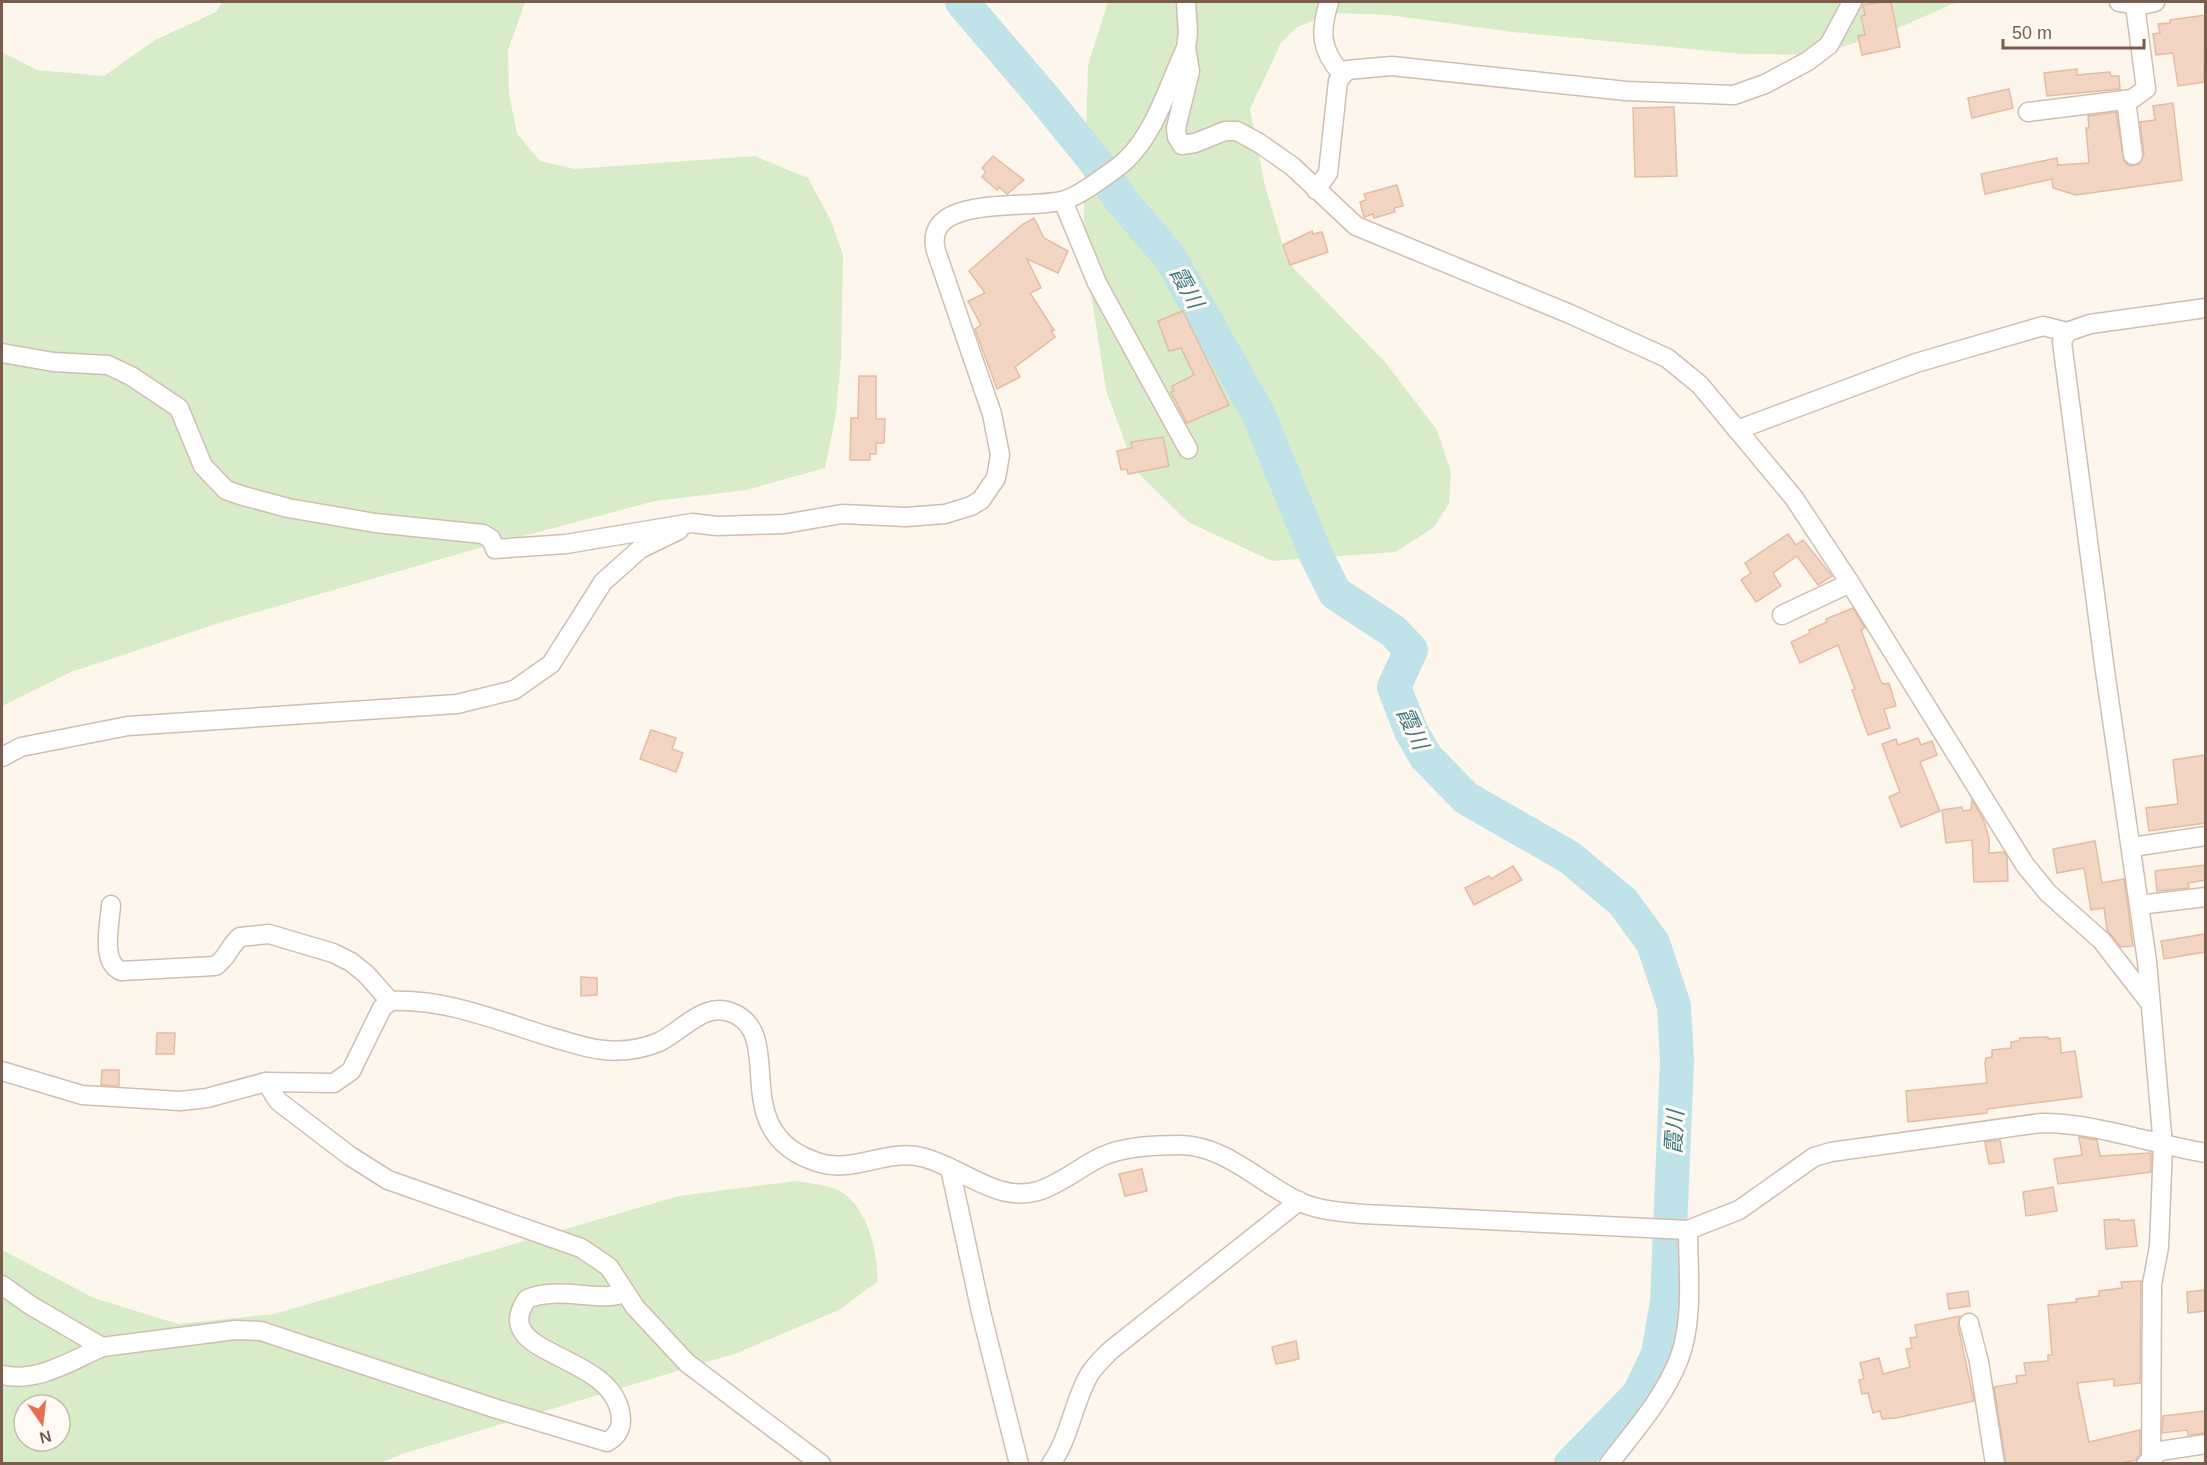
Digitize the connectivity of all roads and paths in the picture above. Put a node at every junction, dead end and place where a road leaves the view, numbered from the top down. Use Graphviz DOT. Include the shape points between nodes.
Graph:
graph roads {
  1 [pos="1186,2"];
  2 [pos="1329,2"];
  3 [pos="1852,2"];
  4 [pos="2155,2"];
  5 [pos="2127,3"];
  6 [pos="1186,48"];
  7 [pos="1342,74"];
  8 [pos="2126,100"];
  9 [pos="2028,112"];
  10 [pos="2133,155"];
  11 [pos="1316,190"];
  12 [pos="1063,201"];
  13 [pos="2205,308"];
  14 [pos="2067,332"];
  15 [pos="2,353"];
  16 [pos="1737,430"];
  17 [pos="1188,449"];
  18 [pos="692,523"];
  19 [pos="1850,583"];
  20 [pos="1782,615"];
  21 [pos="2,757"];
  22 [pos="2205,836"];
  23 [pos="2132,847"];
  24 [pos="2205,897"];
  25 [pos="111,905"];
  26 [pos="2139,905"];
  27 [pos="390,1000"];
  28 [pos="2150,1003"];
  29 [pos="2,1071"];
  30 [pos="266,1082"];
  31 [pos="2163,1146"];
  32 [pos="2205,1153"];
  33 [pos="950,1168"];
  34 [pos="1299,1201"];
  35 [pos="1684,1230"];
  36 [pos="2,1285"];
  37 [pos="625,1292"];
  38 [pos="1969,1323"];
  39 [pos="102,1347"];
  40 [pos="2,1375"];
  41 [pos="2205,1444"];
  42 [pos="2149,1462"];
  43 [pos="820,1464"];
  44 [pos="1019,1464"];
  45 [pos="1051,1464"];
  46 [pos="1609,1464"];
  47 [pos="1995,1464"];
  1 -- 6 [label="street"];
  2 -- 7 [label="street" via="1321,27 1328,53"];
  3 -- 7 [label="street" via="1829,45 1765,84 1734,95 1626,91 1392,66 1363,66"];
  4 -- 5 [label="street"];
  5 -- 8 [label="street" via="2146,89"];
  6 -- 11 [label="street" via="1190,71 1176,128 1182,145 1237,131 1292,166"];
  6 -- 12 [label="street" via="1146,133 1127,159"];
  7 -- 11 [label="street" via="1328,172"];
  8 -- 9 [label="street"];
  8 -- 10 [label="street"];
  11 -- 16 [label="street" via="1356,226 1667,358 1700,385"];
  12 -- 17 [label="street" via="1096,283"];
  12 -- 18 [label="street" via="971,209 947,217 935,230 936,251 992,414 1000,455 996,478 981,500 960,510 916,516 842,514 784,524"];
  13 -- 14 [label="street" via="2090,324"];
  14 -- 16 [label="street" via="2043,326 1916,363"];
  14 -- 23 [label="street" via="2062,342 2071,421"];
  15 -- 18 [label="street" via="53,362 108,365 132,376 179,408 203,466 226,490 288,508 375,523 483,534 495,549 566,544"];
  16 -- 19 [label="street" via="1794,498"];
  18 -- 21 [label="street" via="640,549 603,582 551,664 514,690 457,704 108,729 21,747"];
  19 -- 20 [label="street"];
  19 -- 28 [label="street" via="2025,865 2048,894 2102,941"];
  22 -- 23 [label="street"];
  23 -- 26 [label="street"];
  24 -- 26 [label="street"];
  25 -- 27 [label="street" via="109,959 121,971 214,966 227,957 240,937 269,934 351,962"];
  26 -- 28 [label="street"];
  27 -- 30 [label="street" via="344,1078 323,1084"];
  27 -- 33 [label="street" via="433,1002 603,1050 643,1048 707,1012 735,1014 755,1037 762,1104 775,1135 800,1156 827,1165 920,1156"];
  28 -- 31 [label="street"];
  29 -- 30 [label="street" via="82,1095 180,1101"];
  30 -- 37 [label="street" via="278,1101 374,1172 417,1191 581,1248 609,1267"];
  31 -- 32 [label="street"];
  31 -- 35 [label="street" via="2109,1130 2042,1123 1832,1152 1814,1157 1740,1210"];
  31 -- 42 [label="street" via="2159,1247 2152,1284"];
  33 -- 34 [label="street" via="1003,1191 1022,1193 1038,1191 1104,1156 1127,1149 1183,1145 1213,1152"];
  33 -- 44 [label="street"];
  34 -- 35 [label="street" via="1317,1208 1363,1214"];
  34 -- 45 [label="street" via="1097,1364"];
  35 -- 46 [label="street" via="1686,1323 1680,1358 1660,1396"];
  36 -- 39 [label="street"];
  37 -- 39 [label="street" via="612,1296 546,1293 527,1299 519,1315 520,1326 529,1341 590,1371 615,1395 621,1426 608,1442 261,1331 235,1330"];
  37 -- 43 [label="street" via="687,1363"];
  38 -- 47 [label="street"];
  39 -- 40 [label="street" via="33,1376"];
  41 -- 42 [label="street" via="2160,1451"];
}
